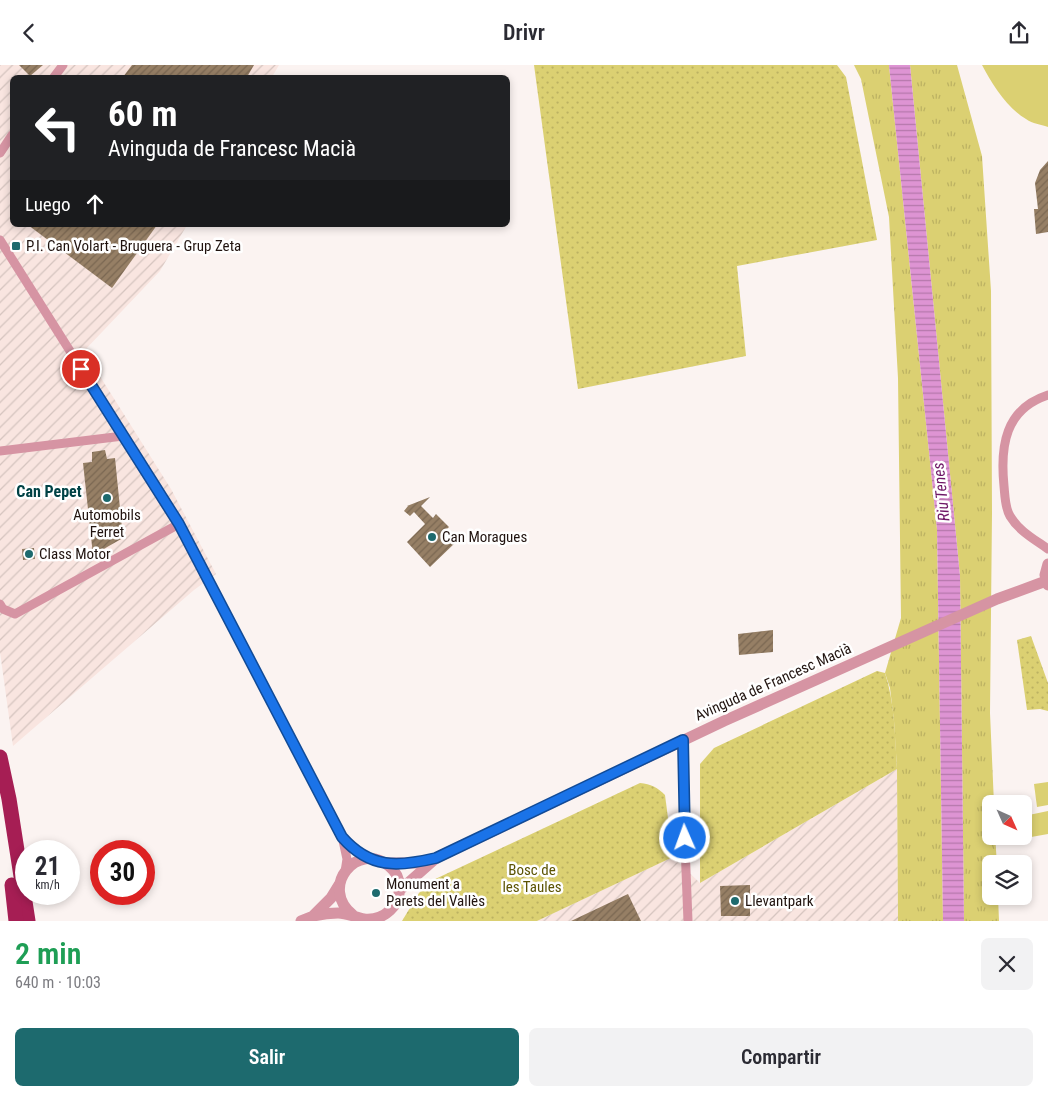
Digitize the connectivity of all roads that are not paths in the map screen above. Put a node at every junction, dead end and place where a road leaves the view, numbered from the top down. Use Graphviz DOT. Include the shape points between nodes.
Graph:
graph roads {
  1 [pos="10,138"];
  2 [pos="0,153"];
  3 [pos="0,240"];
  4 [pos="1048,395"];
  5 [pos="123,436"];
  6 [pos="0,451"];
  7 [pos="179,524"];
  8 [pos="1048,549"];
  9 [pos="1048,564"];
  10 [pos="1047,583"];
  11 [pos="0,604"];
  12 [pos="683,740"];
  13 [pos="0,757"];
  14 [pos="0,787"];
  15 [pos="342,837"];
  16 [pos="436,858"];
  17 [pos="370,859"];
  18 [pos="385,863"];
  19 [pos="344,872"];
  20 [pos="339,885"];
  21 [pos="400,890"];
  22 [pos="314,915"];
  23 [pos="354,915"];
  24 [pos="388,917"];
  25 [pos="365,920"];
  26 [pos="16,921"];
  27 [pos="28,921"];
  28 [pos="301,921"];
  29 [pos="688,921"];
  1 -- 2 [label="street"];
  3 -- 5 [label="street"];
  4 -- 8 [label="street" via="1027,405 1012,421 1003,449 1009,514 1016,525"];
  5 -- 6 [label="street"];
  5 -- 7 [label="street"];
  7 -- 11 [label="street" via="15,614"];
  7 -- 15 [label="street"];
  9 -- 10 [label="street"];
  10 -- 12 [label="street, Avinguda de Francesc Macià" via="996,599"];
  12 -- 16 [label="street, Avinguda de Francesc Macià"];
  12 -- 29 [label="street"];
  13 -- 27 [label="highway"];
  14 -- 26 [label="highway"];
  15 -- 17 [label="street" via="353,849"];
  15 -- 19 [label="street" via="347,859"];
  16 -- 18 [label="street" via="417,863"];
  16 -- 21 [label="street"];
  17 -- 18 [label="street"];
  17 -- 19 [label="street" via="355,863"];
  18 -- 21 [label="street" via="396,874"];
  19 -- 20 [label="street"];
  20 -- 22 [label="street"];
  20 -- 23 [label="street" via="341,899"];
  21 -- 24 [label="street" via="399,899"];
  22 -- 23 [label="street"];
  22 -- 28 [label="street"];
  23 -- 25 [label="street"];
  24 -- 25 [label="street"];
}
